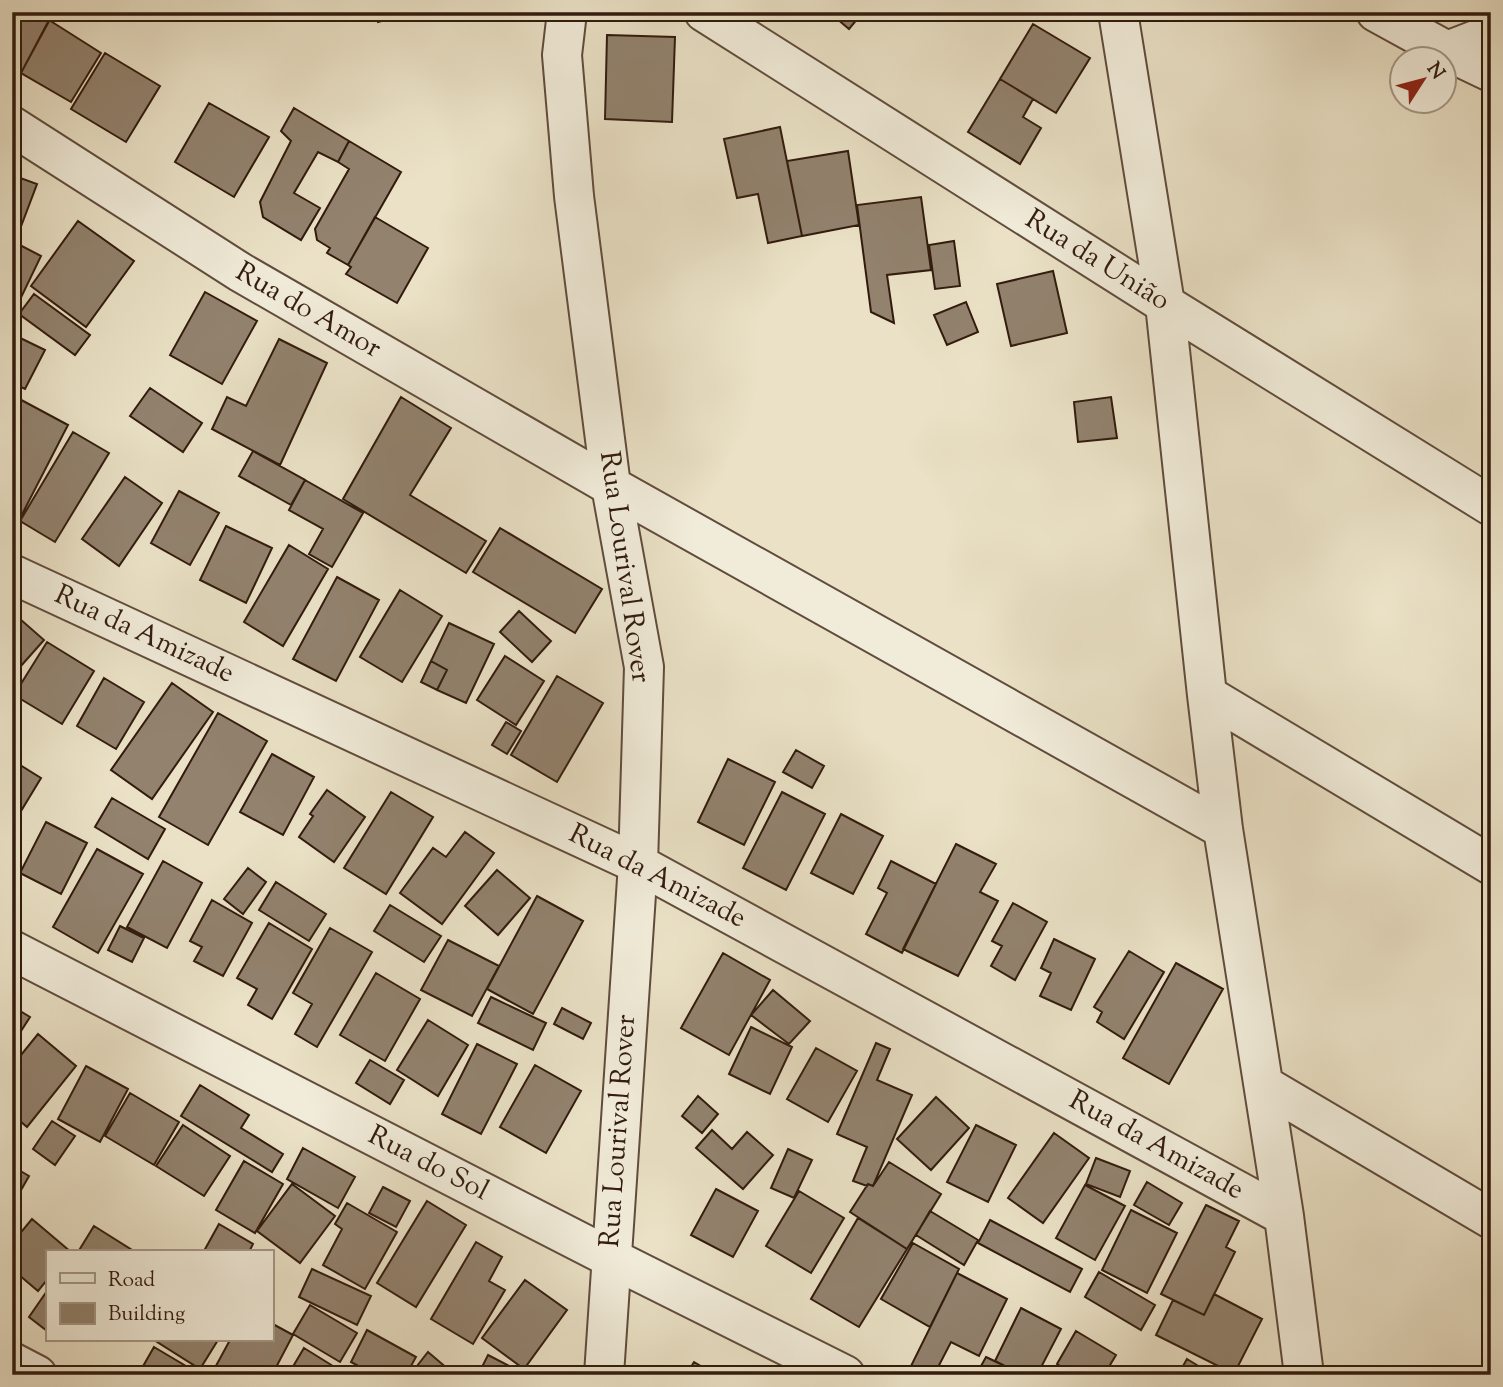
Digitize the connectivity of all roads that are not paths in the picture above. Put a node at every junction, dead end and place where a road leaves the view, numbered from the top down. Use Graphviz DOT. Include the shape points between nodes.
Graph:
graph roads {
  1 [pos="567,12"];
  2 [pos="704,12"];
  3 [pos="1118,12"];
  4 [pos="1376,12"];
  5 [pos="1491,34"];
  6 [pos="1438,46"];
  7 [pos="1458,47"];
  8 [pos="1458,56"];
  9 [pos="1491,72"];
  10 [pos="12,126"];
  11 [pos="1165,304"];
  12 [pos="611,486"];
  13 [pos="1491,506"];
  14 [pos="12,574"];
  15 [pos="1207,695"];
  16 [pos="1223,829"];
  17 [pos="638,864"];
  18 [pos="1491,865"];
  19 [pos="12,950"];
  20 [pos="1264,1085"];
  21 [pos="1284,1216"];
  22 [pos="1491,1219"];
  23 [pos="611,1258"];
  24 [pos="12,1362"];
  25 [pos="37,1375"];
  26 [pos="604,1375"];
  27 [pos="845,1375"];
  28 [pos="1304,1375"];
  1 -- 12 [label="street, Rua Lourival Rover" via="562,55 574,196"];
  2 -- 11 [label="street, Rua da União"];
  3 -- 11 [label="street"];
  4 -- 6 [label="street"];
  5 -- 7 [label="street"];
  8 -- 9 [label="street"];
  10 -- 12 [label="street, Rua do Amor" via="240,272"];
  11 -- 13 [label="street, Rua da União"];
  11 -- 15 [label="street"];
  12 -- 16 [label="street, Rua do Amor"];
  12 -- 17 [label="street, Rua Lourival Rover" via="644,667"];
  14 -- 17 [label="street, Rua da Amizade"];
  15 -- 16 [label="street"];
  15 -- 18 [label="street"];
  16 -- 20 [label="street"];
  17 -- 21 [label="street, Rua da Amizade"];
  17 -- 23 [label="street, Rua Lourival Rover"];
  19 -- 23 [label="street, Rua do Sol"];
  20 -- 21 [label="street"];
  20 -- 22 [label="street"];
  21 -- 28 [label="street"];
  23 -- 26 [label="street, Rua Lourival Rover"];
  23 -- 27 [label="street, Rua do Sol"];
  24 -- 25 [label="street"];
}
